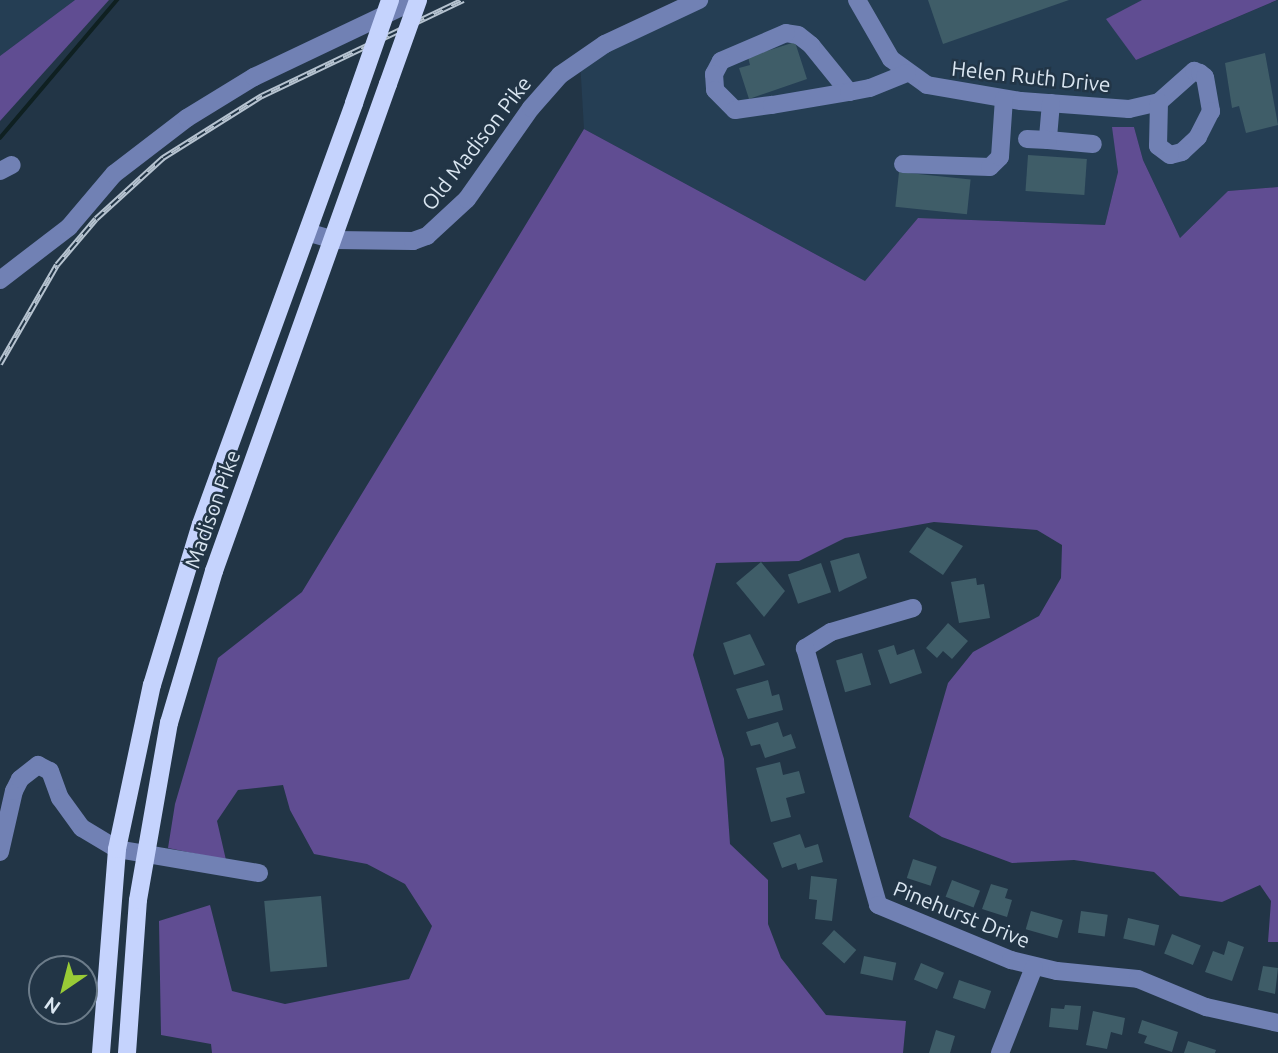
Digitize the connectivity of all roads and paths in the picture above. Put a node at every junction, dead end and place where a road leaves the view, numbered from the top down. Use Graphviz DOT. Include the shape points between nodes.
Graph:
graph roads {
  1 [pos="390,0"];
  2 [pos="417,0"];
  3 [pos="699,0"];
  4 [pos="857,0"];
  5 [pos="907,73"];
  6 [pos="849,92"];
  7 [pos="1004,99"];
  8 [pos="1159,102"];
  9 [pos="1051,103"];
  10 [pos="1027,139"];
  11 [pos="1048,140"];
  12 [pos="1093,144"];
  13 [pos="903,164"];
  14 [pos="310,233"];
  15 [pos="335,240"];
  16 [pos="0,280"];
  17 [pos="913,608"];
  18 [pos="117,849"];
  19 [pos="0,852"];
  20 [pos="145,855"];
  21 [pos="259,873"];
  22 [pos="1034,967"];
  23 [pos="1278,1023"];
  24 [pos="101,1053"];
  25 [pos="127,1053"];
  26 [pos="1000,1053"];
  1 -- 14 [label="main road, Madison Pike, bridge"];
  2 -- 15 [label="main road, Madison Pike, bridge"];
  2 -- 16 [label="street" via="254,77 187,118 114,174 69,228"];
  3 -- 15 [label="street, Old Madison Pike" via="605,44 560,75 440,228 412,241"];
  4 -- 5 [label="street, Helen Ruth Drive" via="879,43"];
  5 -- 6 [label="street"];
  5 -- 7 [label="street, Helen Ruth Drive" via="951,92"];
  6 -- 6 [label="street" via="735,110 715,90 714,74 721,61 786,33 798,35 811,46"];
  7 -- 9 [label="street, Helen Ruth Drive"];
  7 -- 13 [label="street" via="1000,157 990,167"];
  8 -- 9 [label="street, Helen Ruth Drive" via="1129,109"];
  9 -- 11 [label="street"];
  10 -- 11 [label="street"];
  11 -- 12 [label="street"];
  14 -- 15 [label="street, Old Madison Pike"];
  14 -- 18 [label="main road, Madison Pike" via="177,593 148,698"];
  15 -- 20 [label="main road, Madison Pike" via="189,648 169,723"];
  17 -- 22 [label="street, Pinehurst Drive" via="831,632 805,648 878,905"];
  18 -- 19 [label="street" via="82,828 60,798 50,771 38,765 20,779"];
  18 -- 20 [label="street"];
  18 -- 24 [label="main road, Madison Pike"];
  20 -- 21 [label="street"];
  20 -- 25 [label="main road, Madison Pike" via="132,954"];
  22 -- 23 [label="street, Pinehurst Drive" via="1139,979 1206,1007"];
  22 -- 26 [label="street"];
}
